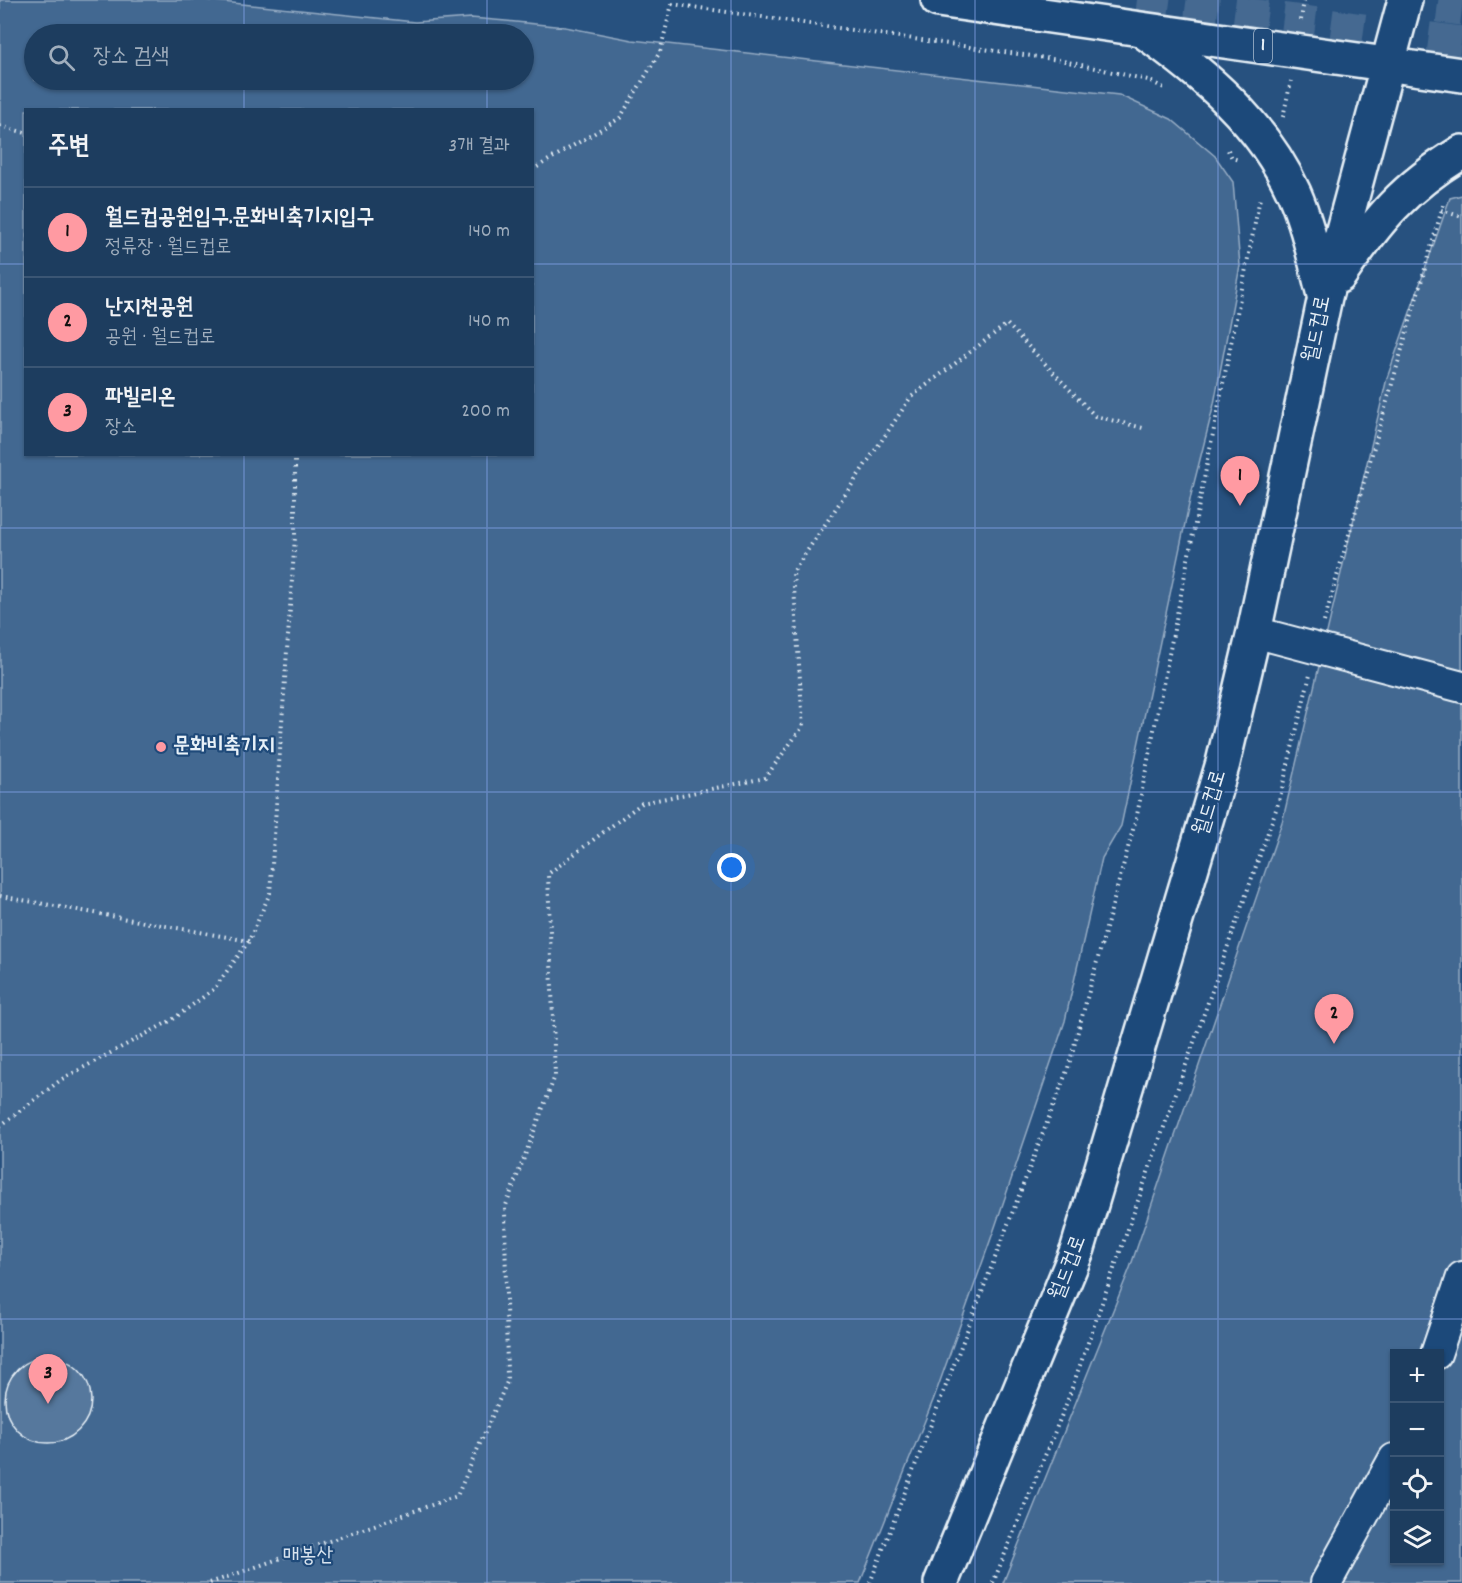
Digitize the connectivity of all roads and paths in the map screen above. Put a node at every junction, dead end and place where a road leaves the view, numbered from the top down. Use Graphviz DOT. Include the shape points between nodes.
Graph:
graph roads {
  1 [pos="938,0"];
  2 [pos="1304,0"];
  3 [pos="1405,0"];
  4 [pos="672,2"];
  5 [pos="1137,27"];
  6 [pos="1298,51"];
  7 [pos="1389,65"];
  8 [pos="1462,75"];
  9 [pos="1166,89"];
  10 [pos="0,126"];
  11 [pos="24,133"];
  12 [pos="1227,149"];
  13 [pos="1462,152"];
  14 [pos="1270,162"];
  15 [pos="534,169"];
  16 [pos="1448,191"];
  17 [pos="1402,196"];
  18 [pos="1442,210"];
  19 [pos="1462,218"];
  20 [pos="1325,297"];
  21 [pos="1143,428"];
  22 [pos="295,456"];
  23 [pos="1254,632"];
  24 [pos="1316,649"];
  25 [pos="1462,687"];
  26 [pos="0,897"];
  27 [pos="249,941"];
  28 [pos="0,1126"];
  29 [pos="1462,1277"];
  30 [pos="1437,1349"];
  31 [pos="1390,1468"];
  32 [pos="210,1583"];
  33 [pos="870,1583"];
  34 [pos="941,1583"];
  35 [pos="993,1583"];
  36 [pos="1326,1583"];
  1 -- 5 [label="main road, 1"];
  2 -- 6 [label="path"];
  3 -- 7 [label="main road, 월드컵로"];
  4 -- 9 [label="path" via="1059,60 1148,80"];
  4 -- 15 [label="path" via="660,52 620,118"];
  5 -- 6 [label="main road, 1"];
  5 -- 14 [label="main road" via="1220,89 1247,119"];
  6 -- 7 [label="main road, 1"];
  6 -- 14 [label="path"];
  7 -- 8 [label="main road"];
  7 -- 20 [label="main road, 월드컵로"];
  10 -- 11 [label="path"];
  12 -- 14 [label="path" via="1232,158"];
  13 -- 17 [label="main road" via="1427,173"];
  14 -- 20 [label="main road" via="1294,193"];
  14 -- 33 [label="path" via="1137,814 1068,1068"];
  16 -- 18 [label="path"];
  17 -- 18 [label="path"];
  17 -- 20 [label="main road"];
  18 -- 19 [label="path"];
  18 -- 24 [label="path"];
  20 -- 23 [label="main road, 월드컵로"];
  21 -- 32 [label="path" via="1095,416 1007,324 911,397 793,572 802,726 765,778 642,803 548,874 555,1076 505,1208 507,1382 457,1496"];
  22 -- 27 [label="path" via="295,537 270,893"];
  23 -- 24 [label="street"];
  23 -- 34 [label="main road, 월드컵로" via="1223,763 1078,1248"];
  24 -- 25 [label="street"];
  24 -- 35 [label="path" via="1279,801 1067,1402"];
  26 -- 27 [label="path"];
  27 -- 28 [label="path" via="214,989 172,1020 62,1079"];
  29 -- 30 [label="street"];
  31 -- 36 [label="street"];
}
